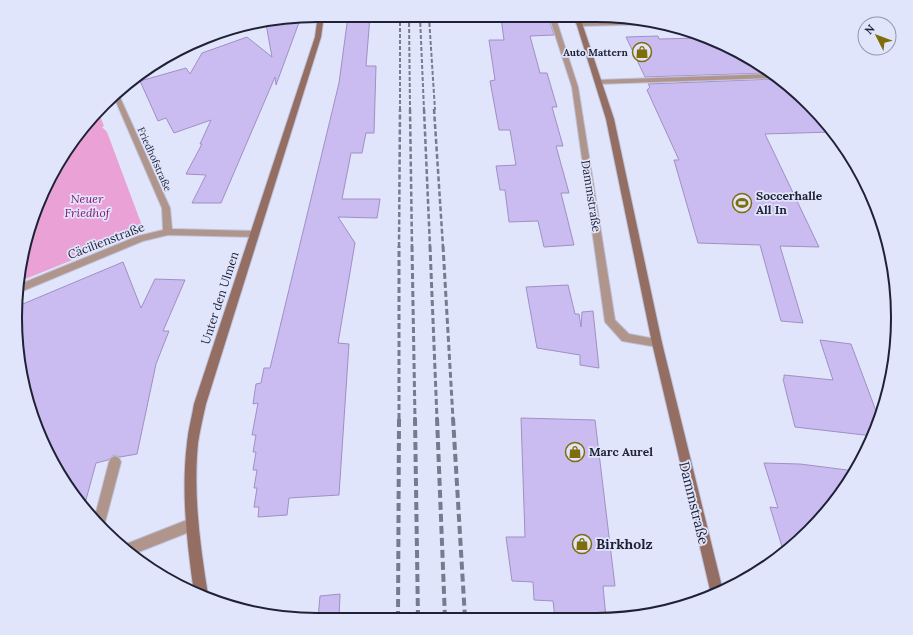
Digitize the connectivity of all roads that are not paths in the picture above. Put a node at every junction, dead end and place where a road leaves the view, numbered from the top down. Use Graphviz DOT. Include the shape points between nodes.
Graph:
graph roads {
  1 [pos="321,22"];
  2 [pos="554,22"];
  3 [pos="579,22"];
  4 [pos="601,22"];
  5 [pos="766,76"];
  6 [pos="598,82"];
  7 [pos="118,100"];
  8 [pos="168,232"];
  9 [pos="255,234"];
  10 [pos="24,286"];
  11 [pos="657,343"];
  12 [pos="115,462"];
  13 [pos="100,517"];
  14 [pos="192,524"];
  15 [pos="133,548"];
  16 [pos="716,588"];
  17 [pos="200,589"];
  1 -- 9 [label="main road, Unter den Ulmen"];
  2 -- 11 [label="street, Dammstraße" via="575,87 610,322 626,338"];
  3 -- 4 [label="street"];
  3 -- 6 [label="main road, Dammstraße"];
  5 -- 6 [label="street"];
  6 -- 11 [label="main road, Dammstraße" via="610,119"];
  7 -- 8 [label="street, Friedhofstraße" via="166,208"];
  8 -- 9 [label="street, Cäcilienstraße"];
  8 -- 10 [label="street, Cäcilienstraße" via="141,238"];
  9 -- 14 [label="main road, Unter den Ulmen" via="200,404 192,448"];
  11 -- 16 [label="main road, Dammstraße"];
  12 -- 13 [label="street"];
  14 -- 15 [label="street"];
  14 -- 17 [label="main road, Unter den Ulmen"];
}
